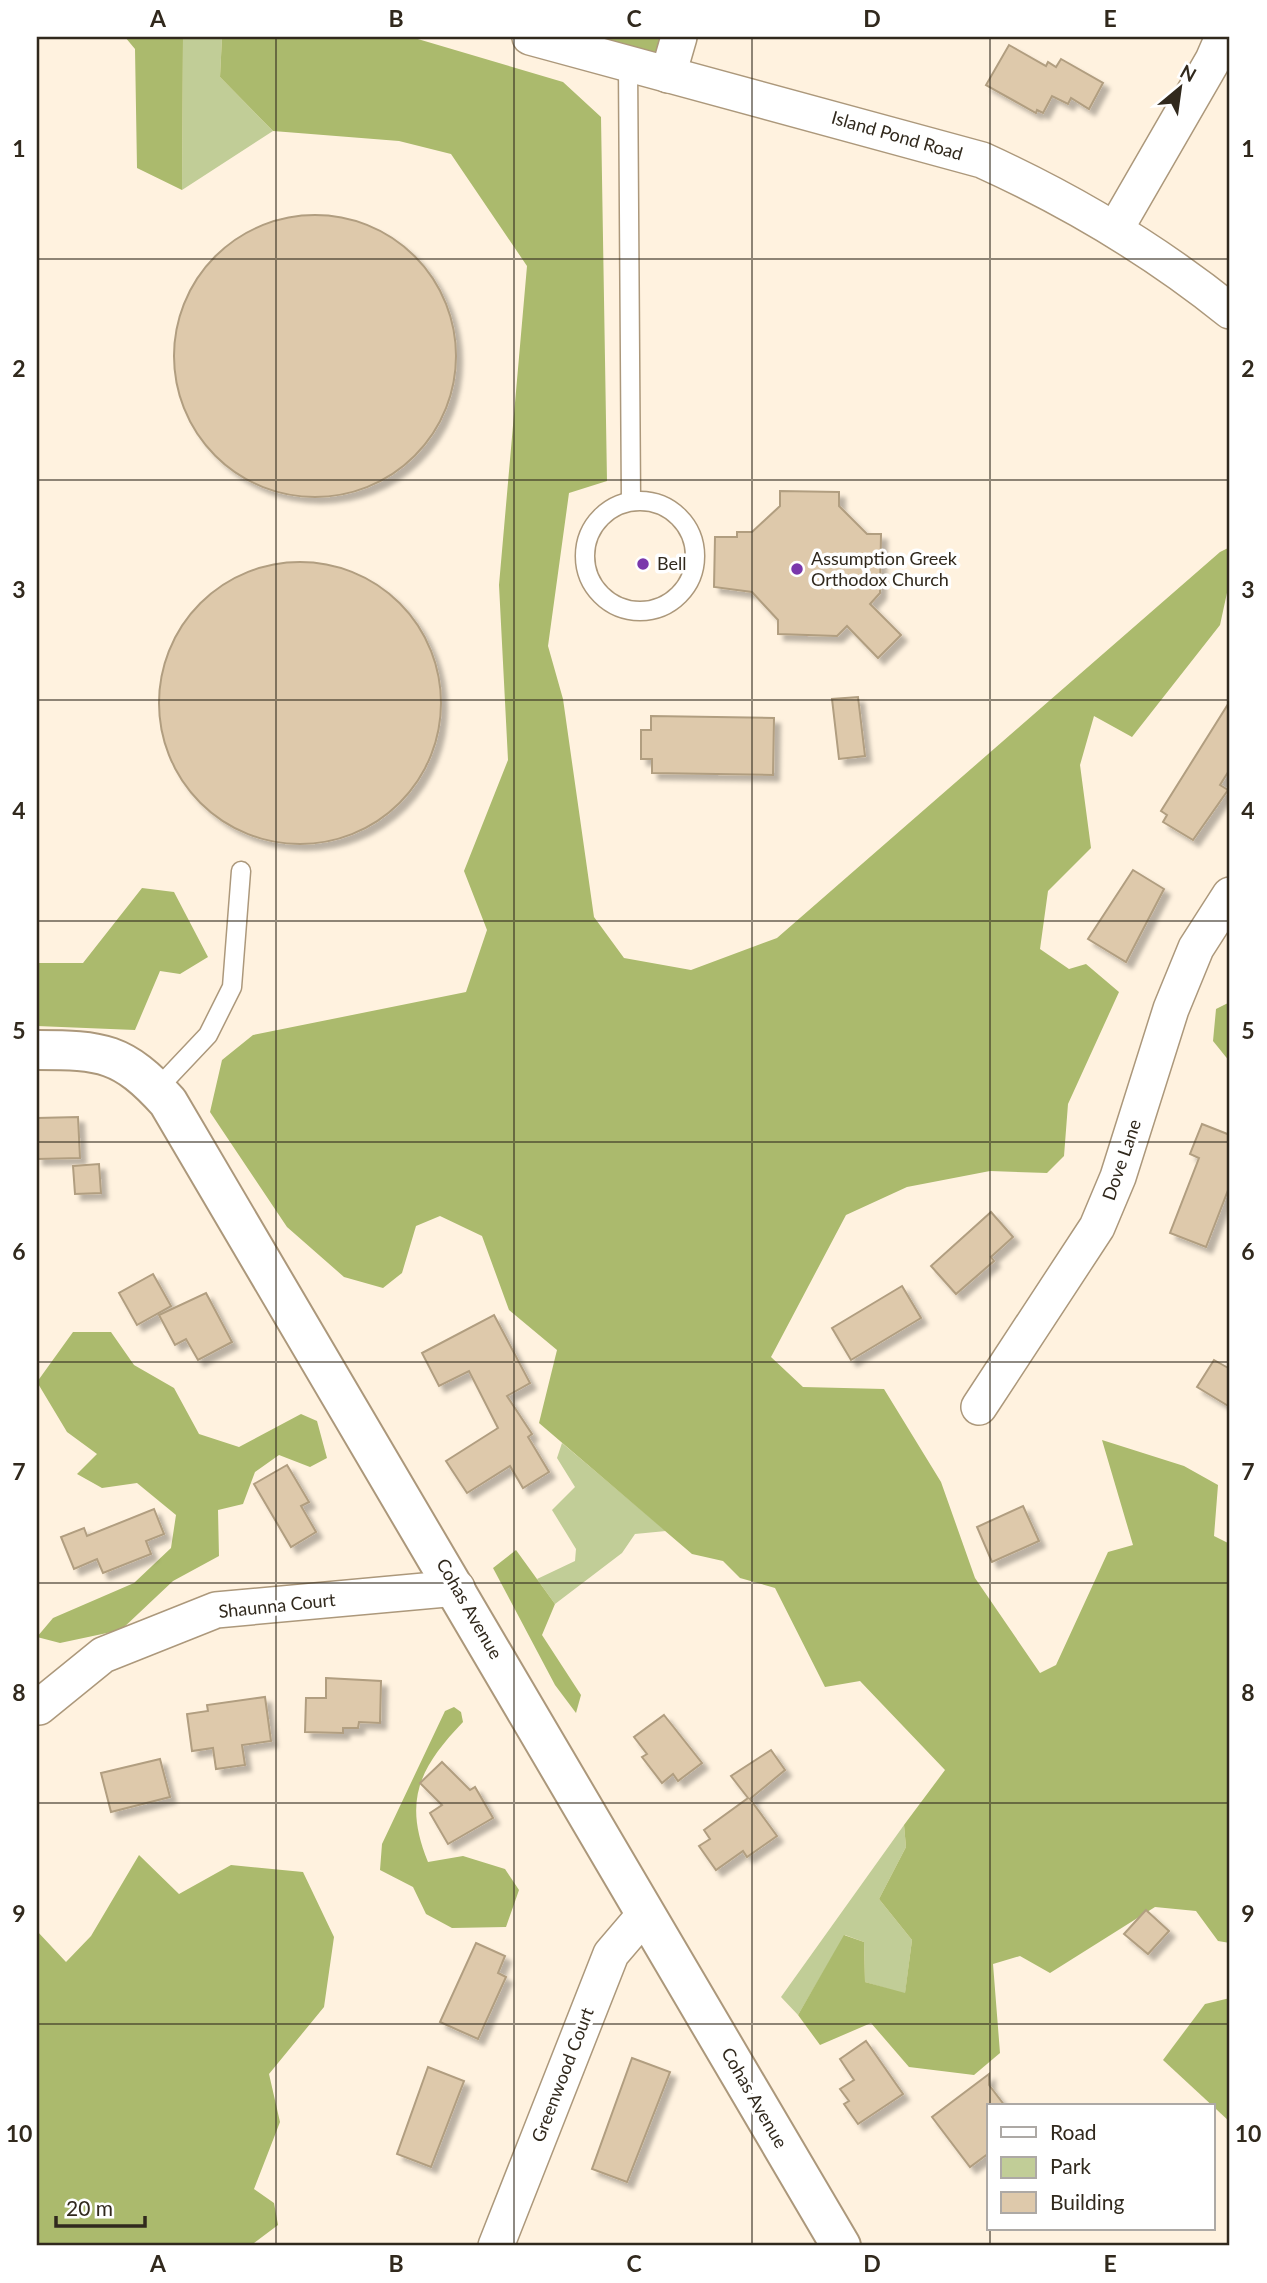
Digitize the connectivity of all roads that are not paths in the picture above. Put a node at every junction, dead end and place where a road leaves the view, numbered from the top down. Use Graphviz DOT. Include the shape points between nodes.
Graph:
graph roads {
  1 [pos="530,37"];
  2 [pos="679,37"];
  3 [pos="1223,37"];
  4 [pos="628,64"];
  5 [pos="668,75"];
  6 [pos="1116,228"];
  7 [pos="1230,311"];
  8 [pos="631,501"];
  9 [pos="241,871"];
  10 [pos="1230,895"];
  11 [pos="37,1050"];
  12 [pos="156,1089"];
  13 [pos="979,1408"];
  14 [pos="457,1588"];
  15 [pos="39,1707"];
  16 [pos="646,1913"];
  17 [pos="496,2246"];
  18 [pos="841,2246"];
  1 -- 4 [label="street, Island Pond Road"];
  2 -- 5 [label="street"];
  3 -- 6 [label="street"];
  4 -- 5 [label="street, Island Pond Road"];
  4 -- 8 [label="lane"];
  5 -- 6 [label="street, Island Pond Road" via="982,160 1049,190"];
  6 -- 7 [label="street, Island Pond Road"];
  8 -- 8 [label="lane" via="599,517 584,549 585,567 592,584 618,607 653,610 670,603 689,580 695,555 692,537 668,508 650,501"];
  9 -- 12 [label="lane" via="232,987 208,1035"];
  10 -- 13 [label="street, Dove Lane" via="1196,948 1171,1009 1118,1177 1097,1227"];
  11 -- 12 [label="street, Cohas Avenue" via="85,1050 118,1058"];
  12 -- 14 [label="street, Cohas Avenue" via="187,1132"];
  14 -- 15 [label="street, Shaunna Court" via="216,1610 103,1655"];
  14 -- 16 [label="street, Cohas Avenue"];
  16 -- 17 [label="street, Greenwood Court" via="611,1954"];
  16 -- 18 [label="street, Cohas Avenue"];
}
